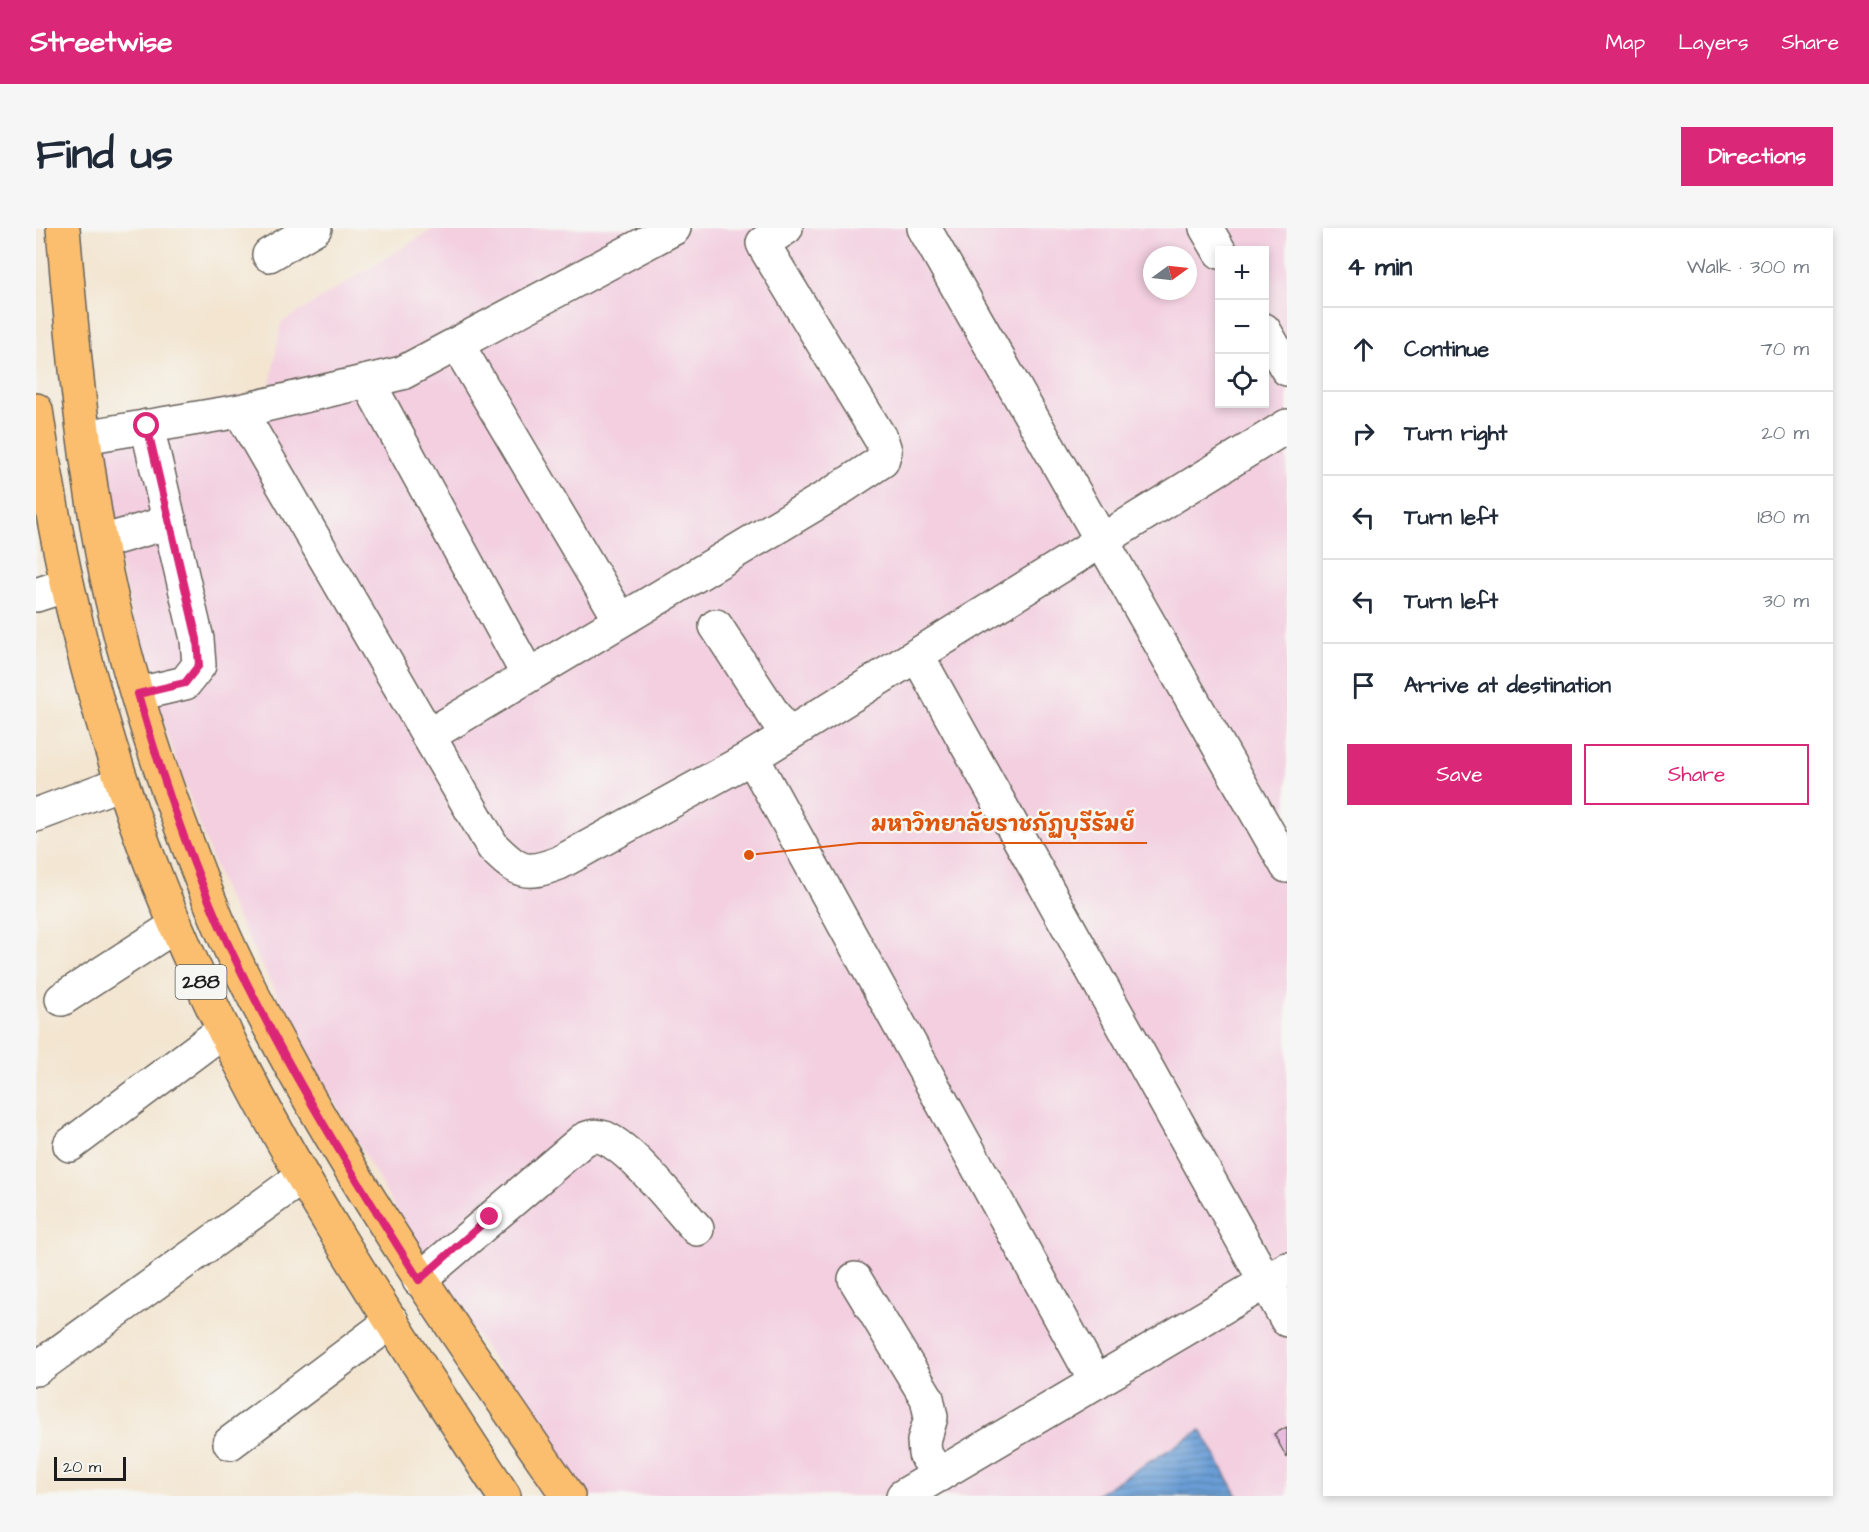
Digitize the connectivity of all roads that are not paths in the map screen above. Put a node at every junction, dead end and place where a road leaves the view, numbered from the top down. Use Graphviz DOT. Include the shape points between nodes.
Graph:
graph roads {
  1 [pos="63,228"];
  2 [pos="315,228"];
  3 [pos="674,228"];
  4 [pos="786,228"];
  5 [pos="924,228"];
  6 [pos="1206,228"];
  7 [pos="1216,246"];
  8 [pos="269,255"];
  9 [pos="1269,338"];
  10 [pos="457,344"];
  11 [pos="1287,369"];
  12 [pos="368,382"];
  13 [pos="36,410"];
  14 [pos="240,411"];
  15 [pos="147,426"];
  16 [pos="1287,426"];
  17 [pos="84,437"];
  18 [pos="170,522"];
  19 [pos="1100,541"];
  20 [pos="100,542"];
  21 [pos="68,585"];
  22 [pos="36,595"];
  23 [pos="620,619"];
  24 [pos="716,626"];
  25 [pos="916,655"];
  26 [pos="528,675"];
  27 [pos="138,694"];
  28 [pos="787,735"];
  29 [pos="428,736"];
  30 [pos="752,757"];
  31 [pos="121,783"];
  32 [pos="36,815"];
  33 [pos="1287,866"];
  34 [pos="175,926"];
  35 [pos="62,999"];
  36 [pos="224,1030"];
  37 [pos="70,1145"];
  38 [pos="302,1177"];
  39 [pos="697,1229"];
  40 [pos="1277,1276"];
  41 [pos="855,1278"];
  42 [pos="419,1280"];
  43 [pos="1287,1320"];
  44 [pos="392,1321"];
  45 [pos="36,1369"];
  46 [pos="1096,1382"];
  47 [pos="230,1443"];
  48 [pos="939,1475"];
  49 [pos="504,1496"];
  50 [pos="568,1496"];
  51 [pos="903,1496"];
  1 -- 17 [label="main road, 288"];
  2 -- 8 [label="street"];
  3 -- 10 [label="street"];
  4 -- 23 [label="street" via="763,243 882,441 882,461"];
  5 -- 19 [label="street"];
  6 -- 7 [label="street"];
  9 -- 11 [label="street"];
  10 -- 12 [label="street" via="402,373"];
  10 -- 23 [label="street"];
  12 -- 14 [label="street"];
  12 -- 26 [label="street"];
  13 -- 21 [label="main road, 288" via="49,502"];
  14 -- 15 [label="street"];
  14 -- 29 [label="street"];
  15 -- 17 [label="street"];
  15 -- 18 [label="street"];
  16 -- 19 [label="street"];
  17 -- 20 [label="main road, 288"];
  18 -- 20 [label="street"];
  18 -- 27 [label="street" via="197,639 199,665 185,683"];
  19 -- 25 [label="street"];
  19 -- 33 [label="street"];
  20 -- 27 [label="main road, 288"];
  21 -- 22 [label="street"];
  21 -- 31 [label="main road, 288" via="91,689"];
  23 -- 26 [label="street"];
  24 -- 28 [label="street"];
  25 -- 28 [label="street"];
  25 -- 40 [label="street"];
  26 -- 29 [label="street"];
  27 -- 42 [label="main road, 288" via="157,760 218,921 267,1022 335,1145"];
  28 -- 30 [label="street"];
  29 -- 30 [label="street" via="492,847 513,867 534,873"];
  30 -- 46 [label="street"];
  31 -- 32 [label="street"];
  31 -- 34 [label="main road, 288"];
  34 -- 35 [label="street"];
  34 -- 36 [label="main road, 288"];
  36 -- 37 [label="street"];
  36 -- 38 [label="main road, 288"];
  38 -- 44 [label="main road, 288"];
  38 -- 45 [label="street"];
  39 -- 42 [label="street" via="624,1150 592,1135"];
  40 -- 43 [label="street"];
  40 -- 46 [label="street"];
  41 -- 48 [label="street" via="927,1398 931,1417 924,1441 925,1454"];
  42 -- 50 [label="main road, 288"];
  44 -- 47 [label="street"];
  44 -- 49 [label="main road, 288"];
  46 -- 48 [label="street"];
  48 -- 51 [label="street"];
}
